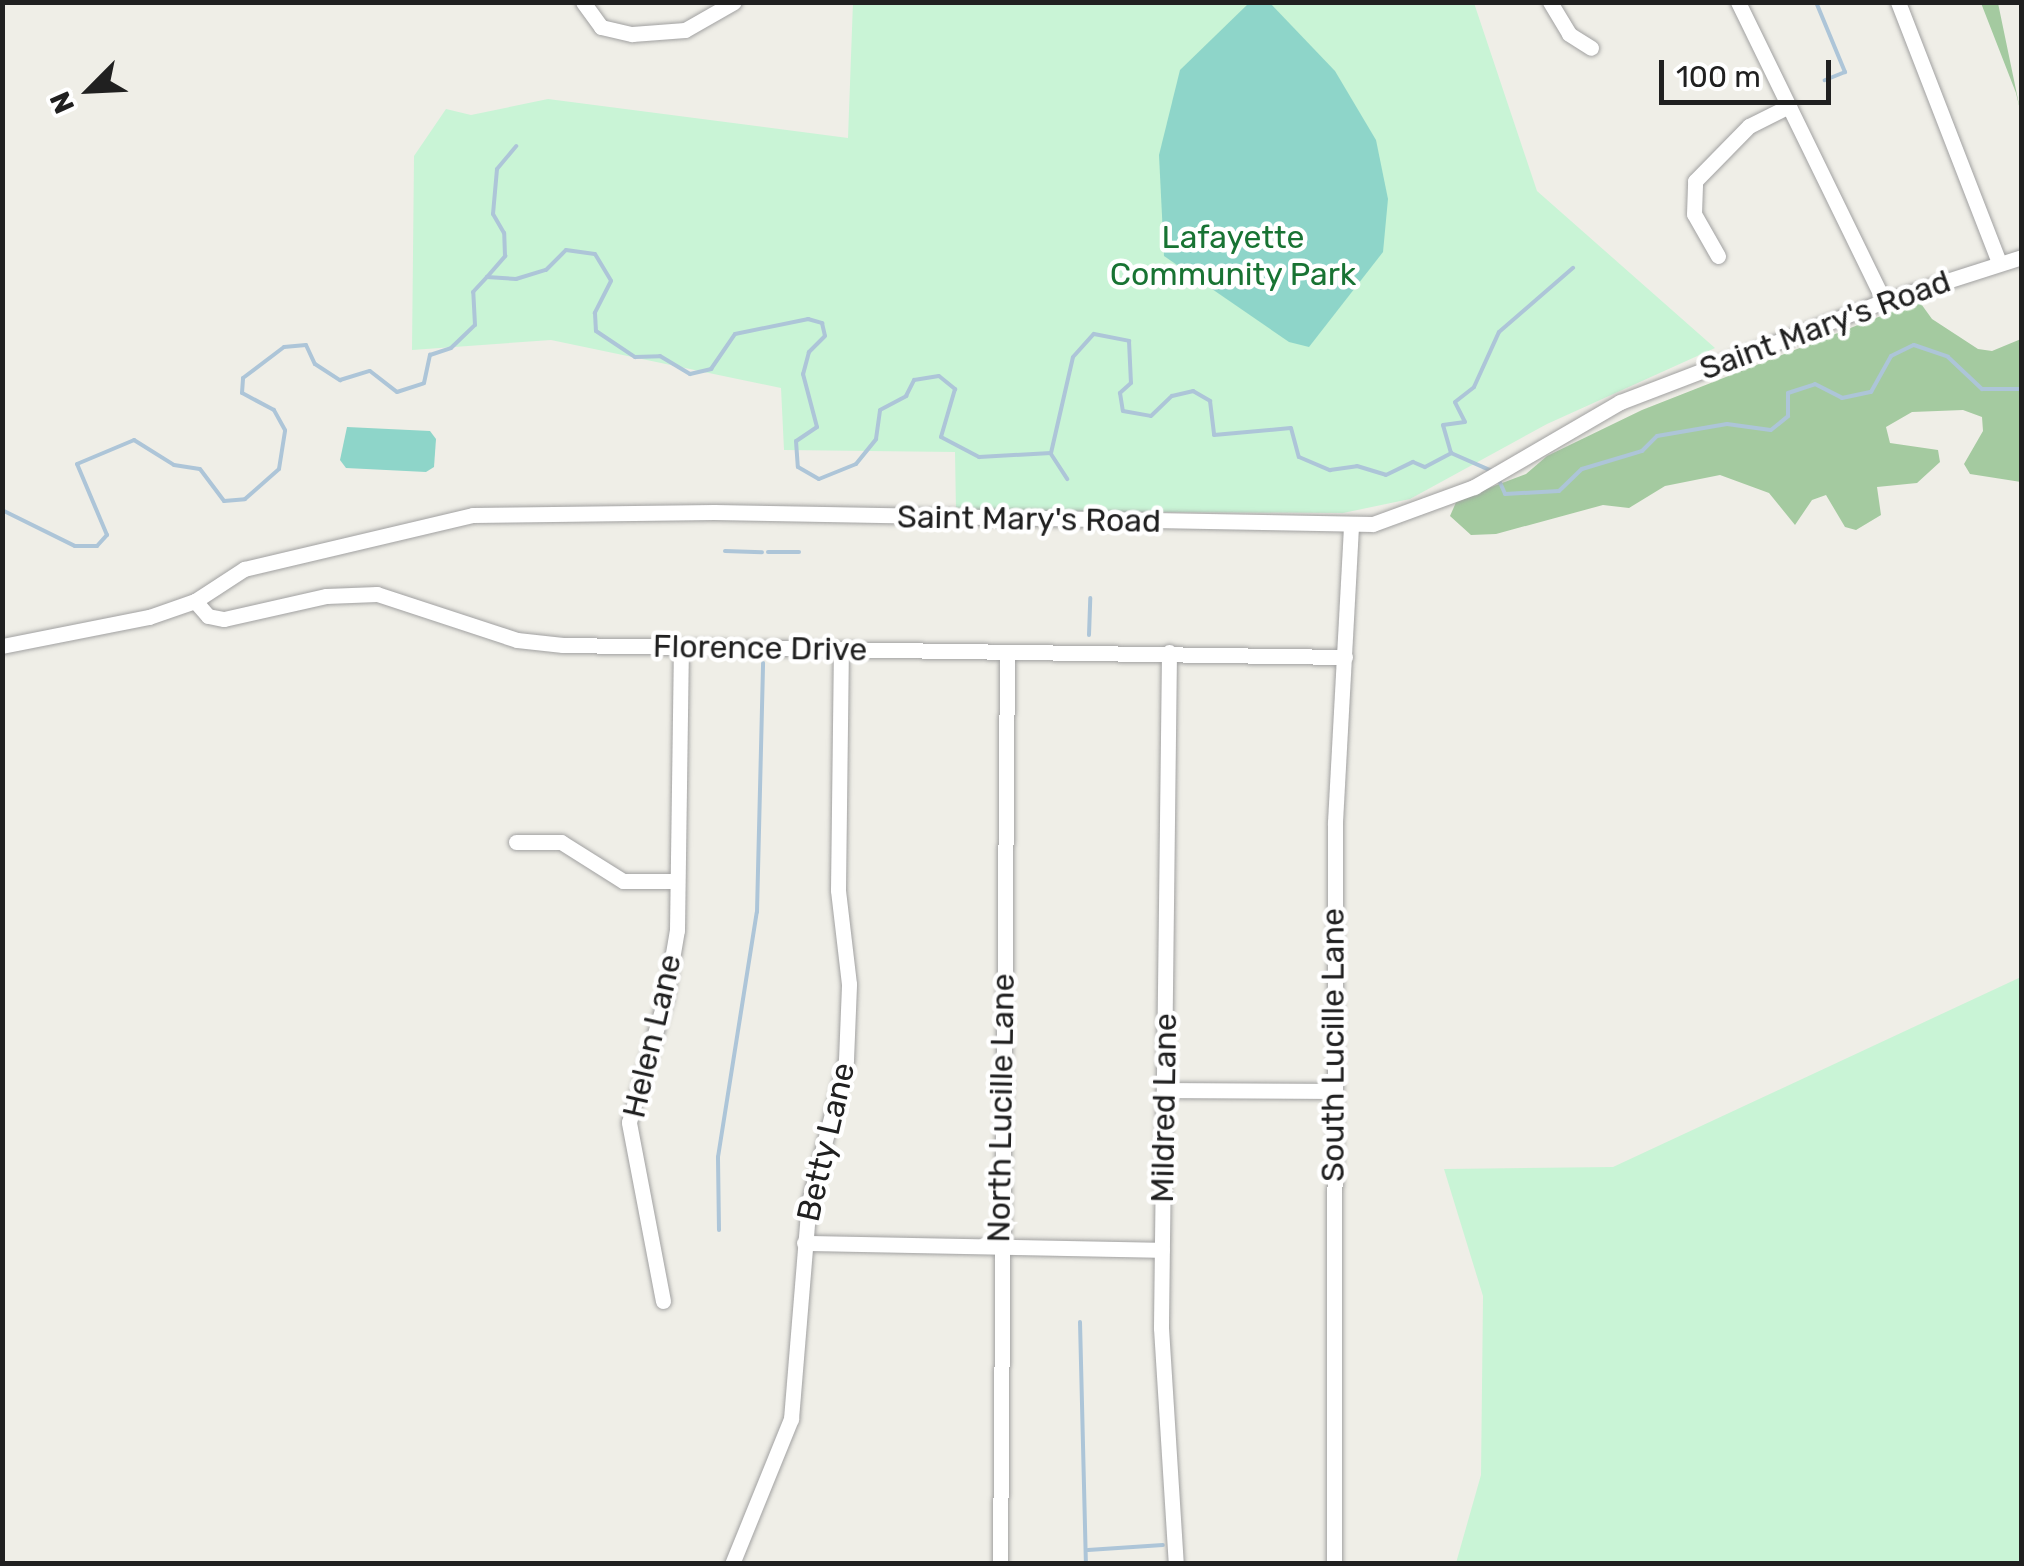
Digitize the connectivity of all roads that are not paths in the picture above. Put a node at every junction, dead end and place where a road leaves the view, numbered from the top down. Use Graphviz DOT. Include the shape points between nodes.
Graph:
graph roads {
  1 [pos="583,2"];
  2 [pos="734,2"];
  3 [pos="1550,2"];
  4 [pos="1738,2"];
  5 [pos="1898,2"];
  6 [pos="1591,48"];
  7 [pos="1789,106"];
  8 [pos="1718,256"];
  9 [pos="2022,257"];
  10 [pos="1999,263"];
  11 [pos="1884,301"];
  12 [pos="1351,528"];
  13 [pos="194,600"];
  14 [pos="2,646"];
  15 [pos="682,648"];
  16 [pos="841,649"];
  17 [pos="1007,652"];
  18 [pos="1169,652"];
  19 [pos="1345,658"];
  20 [pos="516,842"];
  21 [pos="677,881"];
  22 [pos="1164,1090"];
  23 [pos="1332,1092"];
  24 [pos="804,1243"];
  25 [pos="1000,1247"];
  26 [pos="1162,1250"];
  27 [pos="663,1301"];
  28 [pos="732,1564"];
  29 [pos="1000,1564"];
  30 [pos="1176,1564"];
  31 [pos="1334,1564"];
  1 -- 2 [label="street" via="602,27 632,34 685,30"];
  3 -- 6 [label="street" via="1569,34"];
  4 -- 7 [label="street"];
  5 -- 10 [label="street"];
  7 -- 8 [label="street" via="1749,126 1695,181 1694,214"];
  7 -- 11 [label="street"];
  9 -- 10 [label="street, Saint Mary's Road"];
  10 -- 11 [label="street, Saint Mary's Road"];
  11 -- 12 [label="street, Saint Mary's Road" via="1620,402 1474,487 1404,516"];
  12 -- 13 [label="street, Saint Mary's Road" via="714,512 473,515 244,568"];
  12 -- 19 [label="street, South Lucille Lane"];
  13 -- 14 [label="street, Saint Mary's Road" via="150,617"];
  13 -- 15 [label="street, Florence Drive" via="218,620 326,596 377,594 518,640"];
  15 -- 16 [label="street, Florence Drive"];
  15 -- 21 [label="street, Helen Lane"];
  16 -- 17 [label="street, Florence Drive"];
  16 -- 24 [label="street, Betty Lane" via="838,890 849,1022 841,1089 812,1186"];
  17 -- 18 [label="street, Florence Drive"];
  17 -- 25 [label="street, North Lucille Lane"];
  18 -- 19 [label="street, Florence Drive"];
  18 -- 22 [label="street, Mildred Lane"];
  19 -- 23 [label="street, South Lucille Lane" via="1335,822"];
  20 -- 21 [label="street" via="561,842 623,881"];
  21 -- 27 [label="street, Helen Lane" via="670,981 629,1122"];
  22 -- 23 [label="street"];
  22 -- 26 [label="street, Mildred Lane"];
  23 -- 31 [label="street, South Lucille Lane"];
  24 -- 25 [label="street"];
  24 -- 28 [label="street, Betty Lane" via="792,1419"];
  25 -- 26 [label="street"];
  25 -- 29 [label="street, North Lucille Lane"];
  26 -- 30 [label="street, Mildred Lane" via="1162,1368"];
}
